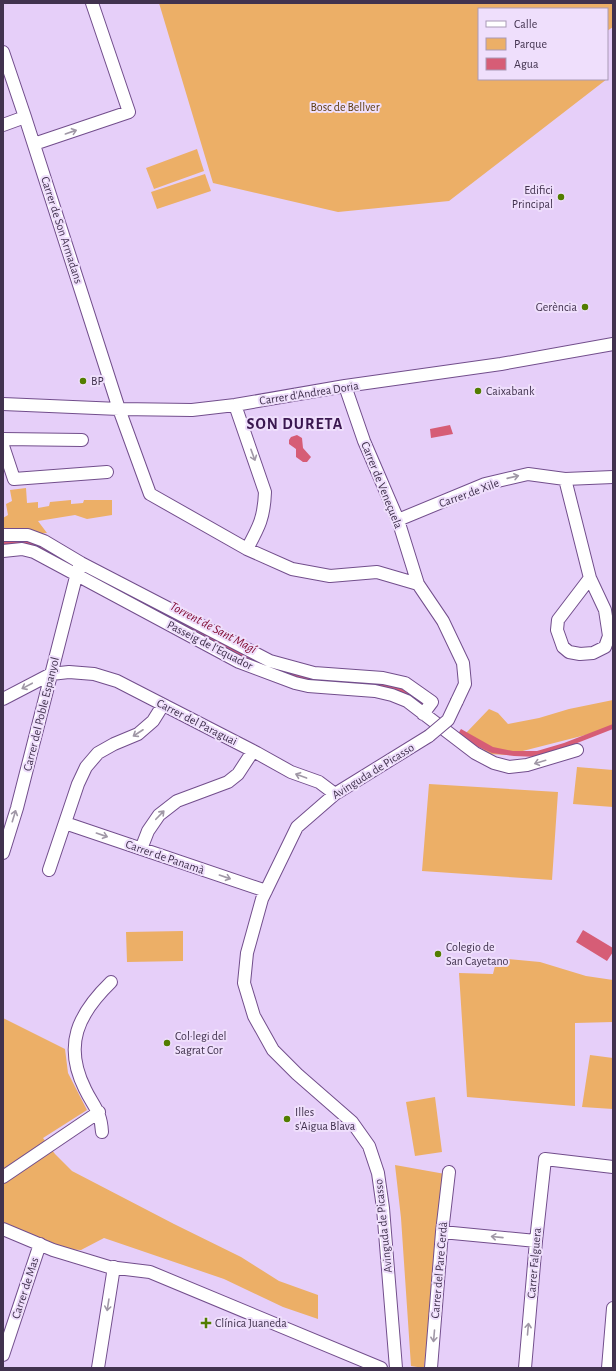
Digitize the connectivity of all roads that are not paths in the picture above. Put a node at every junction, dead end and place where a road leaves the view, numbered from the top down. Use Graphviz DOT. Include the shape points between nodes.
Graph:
graph roads {
  1 [pos="92,3"];
  2 [pos="3,52"];
  3 [pos="25,117"];
  4 [pos="3,124"];
  5 [pos="34,144"];
  6 [pos="613,335"];
  7 [pos="613,344"];
  8 [pos="561,354"];
  9 [pos="345,386"];
  10 [pos="3,404"];
  11 [pos="236,405"];
  12 [pos="119,409"];
  13 [pos="3,439"];
  14 [pos="82,440"];
  15 [pos="3,446"];
  16 [pos="107,472"];
  17 [pos="613,477"];
  18 [pos="565,479"];
  19 [pos="398,520"];
  20 [pos="3,535"];
  21 [pos="247,549"];
  22 [pos="3,552"];
  23 [pos="78,569"];
  24 [pos="590,578"];
  25 [pos="418,584"];
  26 [pos="51,674"];
  27 [pos="3,699"];
  28 [pos="163,705"];
  29 [pos="577,750"];
  30 [pos="253,751"];
  31 [pos="335,794"];
  32 [pos="65,823"];
  33 [pos="141,848"];
  34 [pos="3,853"];
  35 [pos="49,870"];
  36 [pos="266,891"];
  37 [pos="111,982"];
  38 [pos="99,1112"];
  39 [pos="102,1132"];
  40 [pos="613,1167"];
  41 [pos="449,1172"];
  42 [pos="3,1177"];
  43 [pos="3,1229"];
  44 [pos="442,1232"];
  45 [pos="536,1241"];
  46 [pos="40,1244"];
  47 [pos="114,1267"];
  48 [pos="613,1308"];
  49 [pos="3,1355"];
  50 [pos="98,1368"];
  51 [pos="382,1368"];
  52 [pos="396,1368"];
  53 [pos="431,1368"];
  54 [pos="525,1368"];
  55 [pos="608,1368"];
  5 -- 1 [label="street, one-way" via="129,112"];
  2 -- 3 [label="street, Carrer de Son Armadans"];
  3 -- 4 [label="street"];
  3 -- 5 [label="street, Carrer de Son Armadans"];
  5 -- 12 [label="street, Carrer de Son Armadans"];
  6 -- 8 [label="street"];
  7 -- 8 [label="street, Carrer d'Andrea Doria"];
  8 -- 9 [label="street, Carrer d'Andrea Doria"];
  9 -- 11 [label="street, Carrer d'Andrea Doria"];
  9 -- 19 [label="street, Carrer de Veneçuela" via="364,440"];
  10 -- 12 [label="street, Carrer d'Andrea Doria"];
  11 -- 12 [label="street, Carrer d'Andrea Doria" via="192,410"];
  11 -- 21 [label="street, one-way" via="265,492 260,525"];
  12 -- 21 [label="street" via="150,494"];
  13 -- 14 [label="street"];
  15 -- 16 [label="street" via="14,479"];
  17 -- 18 [label="street, Carrer de Xile"];
  19 -- 18 [label="street, Carrer de Xile, one-way" via="485,484 528,474"];
  18 -- 24 [label="street"];
  19 -- 25 [label="street, Carrer de Veneçuela"];
  20 -- 23 [label="street, Passeig de l'Equador" via="28,535 44,541"];
  21 -- 25 [label="street" via="292,569 330,576 377,572"];
  22 -- 23 [label="street, Passeig de l'Equador" via="22,549"];
  23 -- 26 [label="street, Carrer del Poble Espanyol"];
  29 -- 23 [label="street, Passeig de l'Equador, one-way" via="527,765 509,767 494,763 475,753 422,714 432,702 405,683 383,678 314,673 270,661 201,633"];
  24 -- 24 [label="street" via="558,620 557,630 563,647 569,652 593,653 605,647 609,636 606,610"];
  25 -- 31 [label="street, Avinguda de Picasso, bridge" via="443,621 463,663 465,684 448,720 429,736"];
  26 -- 27 [label="street, one-way"];
  26 -- 28 [label="street, Carrer del Paraguai" via="94,674 117,681"];
  34 -- 26 [label="street, Carrer del Poble Espanyol, one-way"];
  28 -- 30 [label="street, Carrer del Paraguai"];
  28 -- 32 [label="street, one-way" via="153,721 138,734 98,753 90,762 78,784"];
  31 -- 30 [label="street, Carrer del Paraguai, one-way" via="319,782 291,772"];
  33 -- 30 [label="street, one-way" via="159,815 177,801 228,782 238,774"];
  31 -- 36 [label="street, Avinguda de Picasso" via="297,827"];
  32 -- 33 [label="street, Carrer de Panamà, one-way"];
  32 -- 35 [label="street"];
  33 -- 36 [label="street, Carrer de Panamà, one-way"];
  36 -- 52 [label="street, Avinguda de Picasso" via="247,952 244,984 254,1016 273,1050 352,1122 369,1146 378,1173 383,1208"];
  37 -- 38 [label="street" via="87,1008 75,1039 78,1076"];
  38 -- 39 [label="street"];
  38 -- 42 [label="street"];
  40 -- 45 [label="street, Carrer Falguera" via="545,1159"];
  41 -- 44 [label="street, Carrer del Pare Cerdà"];
  43 -- 46 [label="street"];
  45 -- 44 [label="street, one-way"];
  44 -- 53 [label="street, Carrer del Pare Cerdà, one-way"];
  54 -- 45 [label="street, Carrer Falguera, one-way"];
  46 -- 47 [label="street"];
  46 -- 49 [label="street, Carrer de Mas"];
  47 -- 50 [label="street, one-way"];
  47 -- 51 [label="street" via="150,1272"];
  48 -- 55 [label="street"];
}
